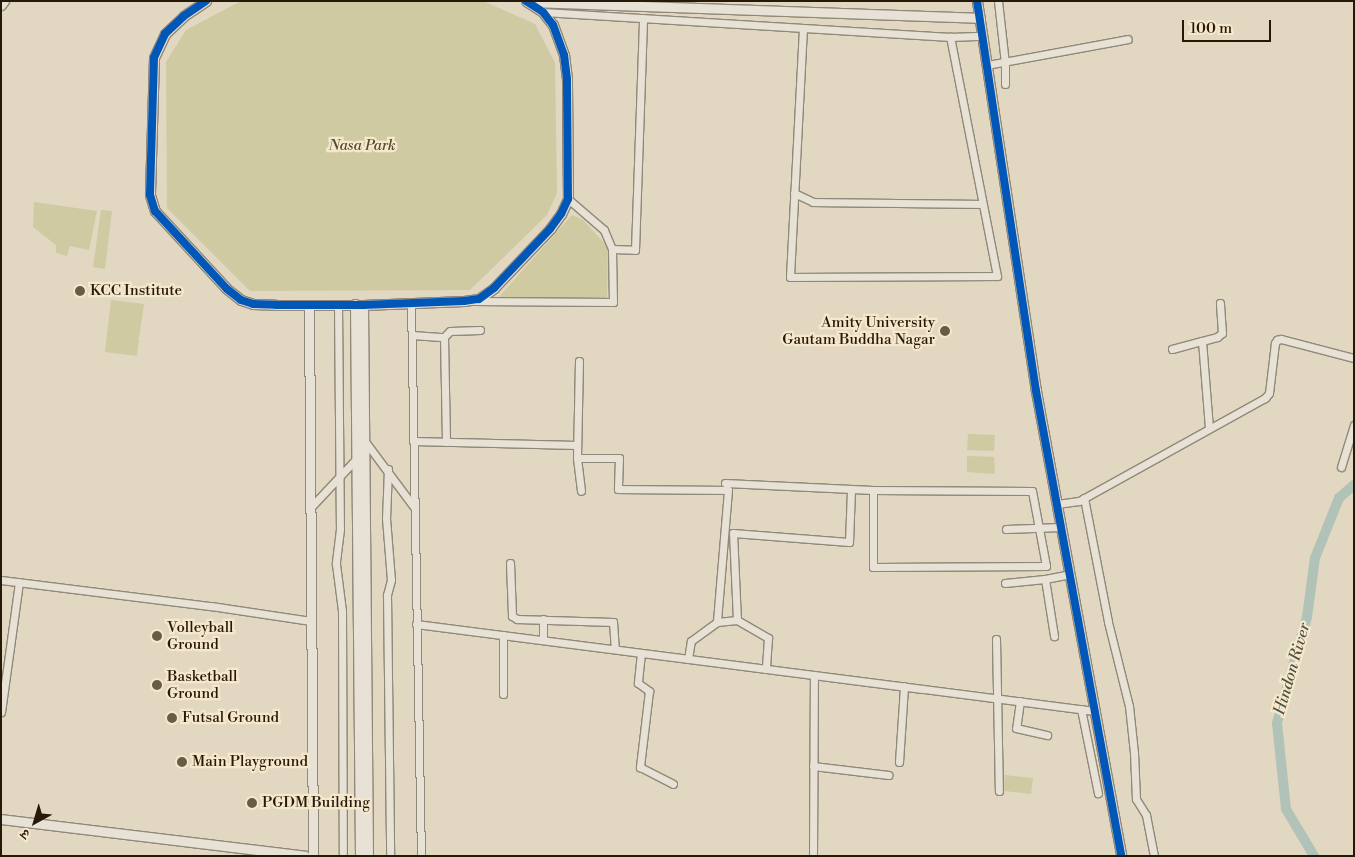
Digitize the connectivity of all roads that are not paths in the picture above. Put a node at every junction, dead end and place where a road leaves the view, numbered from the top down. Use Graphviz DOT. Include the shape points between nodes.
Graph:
graph roads {
  1 [pos="4,1"];
  2 [pos="206,1"];
  3 [pos="706,1"];
  4 [pos="978,1"];
  5 [pos="998,1"];
  6 [pos="527,2"];
  7 [pos="1,5"];
  8 [pos="698,9"];
  9 [pos="543,12"];
  10 [pos="643,18"];
  11 [pos="980,18"];
  12 [pos="803,28"];
  13 [pos="983,36"];
  14 [pos="950,37"];
  15 [pos="1128,40"];
  16 [pos="1005,63"];
  17 [pos="987,65"];
  18 [pos="1005,84"];
  19 [pos="794,193"];
  20 [pos="568,199"];
  21 [pos="982,204"];
  22 [pos="612,249"];
  23 [pos="464,301"];
  24 [pos="411,302"];
  25 [pos="1220,303"];
  26 [pos="338,304"];
  27 [pos="359,304"];
  28 [pos="308,305"];
  29 [pos="480,330"];
  30 [pos="412,335"];
  31 [pos="444,337"];
  32 [pos="1202,341"];
  33 [pos="1172,349"];
  34 [pos="1354,358"];
  35 [pos="579,361"];
  36 [pos="1354,425"];
  37 [pos="1208,428"];
  38 [pos="364,440"];
  39 [pos="413,441"];
  40 [pos="446,442"];
  41 [pos="577,445"];
  42 [pos="357,458"];
  43 [pos="577,458"];
  44 [pos="1341,467"];
  45 [pos="388,469"];
  46 [pos="339,477"];
  47 [pos="725,483"];
  48 [pos="852,489"];
  49 [pos="581,490"];
  50 [pos="873,490"];
  51 [pos="1084,498"];
  52 [pos="1057,504"];
  53 [pos="311,506"];
  54 [pos="414,507"];
  55 [pos="1061,527"];
  56 [pos="1041,528"];
  57 [pos="1006,530"];
  58 [pos="510,563"];
  59 [pos="1070,574"];
  60 [pos="1045,579"];
  61 [pos="1,580"];
  62 [pos="19,582"];
  63 [pos="1005,583"];
  64 [pos="543,619"];
  65 [pos="736,620"];
  66 [pos="312,621"];
  67 [pos="717,622"];
  68 [pos="416,624"];
  69 [pos="503,635"];
  70 [pos="1054,636"];
  71 [pos="996,639"];
  72 [pos="543,640"];
  73 [pos="614,649"];
  74 [pos="641,653"];
  75 [pos="688,659"];
  76 [pos="766,669"];
  77 [pos="814,675"];
  78 [pos="904,686"];
  79 [pos="503,694"];
  80 [pos="995,698"];
  81 [pos="1020,701"];
  82 [pos="1081,709"];
  83 [pos="1094,711"];
  84 [pos="1,712"];
  85 [pos="1047,735"];
  86 [pos="899,762"];
  87 [pos="814,766"];
  88 [pos="888,775"];
  89 [pos="673,784"];
  90 [pos="998,791"];
  91 [pos="1098,794"];
  92 [pos="1,819"];
  93 [pos="305,856"];
  94 [pos="313,856"];
  95 [pos="343,856"];
  96 [pos="360,856"];
  97 [pos="368,856"];
  98 [pos="390,856"];
  99 [pos="421,856"];
  100 [pos="813,856"];
  101 [pos="1121,856"];
  102 [pos="1154,856"];
  1 -- 7 [label="street"];
  2 -- 28 [label="street" via="165,34 154,58 150,195 155,211 226,289 241,300 253,304"];
  3 -- 8 [label="street"];
  4 -- 11 [label="street"];
  5 -- 16 [label="street"];
  6 -- 8 [label="street"];
  6 -- 9 [label="street"];
  8 -- 11 [label="street"];
  9 -- 10 [label="street"];
  9 -- 20 [label="street" via="559,38 567,79"];
  10 -- 12 [label="street"];
  10 -- 22 [label="street" via="634,250"];
  11 -- 13 [label="street"];
  12 -- 14 [label="street"];
  12 -- 19 [label="street"];
  13 -- 14 [label="street"];
  13 -- 17 [label="street"];
  14 -- 21 [label="street"];
  15 -- 16 [label="street"];
  16 -- 17 [label="street"];
  16 -- 18 [label="street"];
  17 -- 52 [label="street" via="1036,391"];
  19 -- 21 [label="street" via="813,202"];
  19 -- 21 [label="street" via="790,277 997,276"];
  20 -- 22 [label="street" via="604,230"];
  20 -- 23 [label="street" via="550,228 494,288 478,299"];
  22 -- 23 [label="street" via="613,302"];
  23 -- 24 [label="street"];
  24 -- 27 [label="street"];
  24 -- 30 [label="street"];
  25 -- 32 [label="street" via="1222,333"];
  26 -- 27 [label="street"];
  26 -- 28 [label="street"];
  26 -- 46 [label="street"];
  27 -- 38 [label="street"];
  27 -- 42 [label="street"];
  28 -- 53 [label="street"];
  29 -- 31 [label="street" via="450,331"];
  30 -- 31 [label="street"];
  30 -- 39 [label="street"];
  31 -- 40 [label="street"];
  32 -- 33 [label="street"];
  32 -- 37 [label="street"];
  34 -- 37 [label="street" via="1278,340 1269,393 1238,415"];
  35 -- 41 [label="street"];
  36 -- 44 [label="street"];
  37 -- 51 [label="street"];
  38 -- 45 [label="street"];
  38 -- 97 [label="street"];
  39 -- 40 [label="street"];
  39 -- 54 [label="street"];
  40 -- 41 [label="street"];
  41 -- 43 [label="street"];
  42 -- 46 [label="street"];
  42 -- 96 [label="street"];
  43 -- 49 [label="street"];
  43 -- 67 [label="street" via="619,458 618,489 728,490"];
  45 -- 54 [label="street"];
  45 -- 98 [label="street"];
  46 -- 53 [label="street"];
  46 -- 95 [label="street" via="340,529 336,564 342,611"];
  47 -- 48 [label="street"];
  48 -- 50 [label="street"];
  48 -- 65 [label="street" via="849,542 733,533"];
  50 -- 56 [label="street" via="1032,491"];
  50 -- 56 [label="street" via="873,566 1046,566"];
  51 -- 52 [label="street"];
  51 -- 102 [label="street" via="1108,622 1129,706 1136,799 1146,814"];
  52 -- 55 [label="street"];
  53 -- 66 [label="street"];
  54 -- 68 [label="street"];
  55 -- 56 [label="street"];
  55 -- 59 [label="street"];
  56 -- 57 [label="street"];
  58 -- 64 [label="street" via="512,616"];
  59 -- 60 [label="street"];
  59 -- 83 [label="street"];
  60 -- 63 [label="street"];
  60 -- 70 [label="street"];
  61 -- 62 [label="street"];
  62 -- 66 [label="street"];
  62 -- 84 [label="street"];
  64 -- 72 [label="street"];
  64 -- 73 [label="street" via="613,622"];
  65 -- 67 [label="street"];
  65 -- 76 [label="street" via="768,638"];
  66 -- 94 [label="street"];
  67 -- 75 [label="street" via="691,641"];
  68 -- 69 [label="street"];
  68 -- 99 [label="street"];
  69 -- 72 [label="street"];
  69 -- 79 [label="street"];
  71 -- 80 [label="street"];
  72 -- 73 [label="street"];
  73 -- 74 [label="street"];
  74 -- 75 [label="street"];
  74 -- 89 [label="street" via="638,683 649,691 640,767"];
  75 -- 76 [label="street"];
  76 -- 77 [label="street"];
  77 -- 78 [label="street"];
  77 -- 87 [label="street"];
  78 -- 80 [label="street"];
  78 -- 86 [label="street"];
  80 -- 81 [label="street"];
  80 -- 90 [label="street"];
  81 -- 82 [label="street"];
  81 -- 85 [label="street" via="1016,728"];
  82 -- 83 [label="street"];
  82 -- 91 [label="street"];
  83 -- 101 [label="street"];
  87 -- 88 [label="street"];
  87 -- 100 [label="street"];
  92 -- 93 [label="street"];
}
